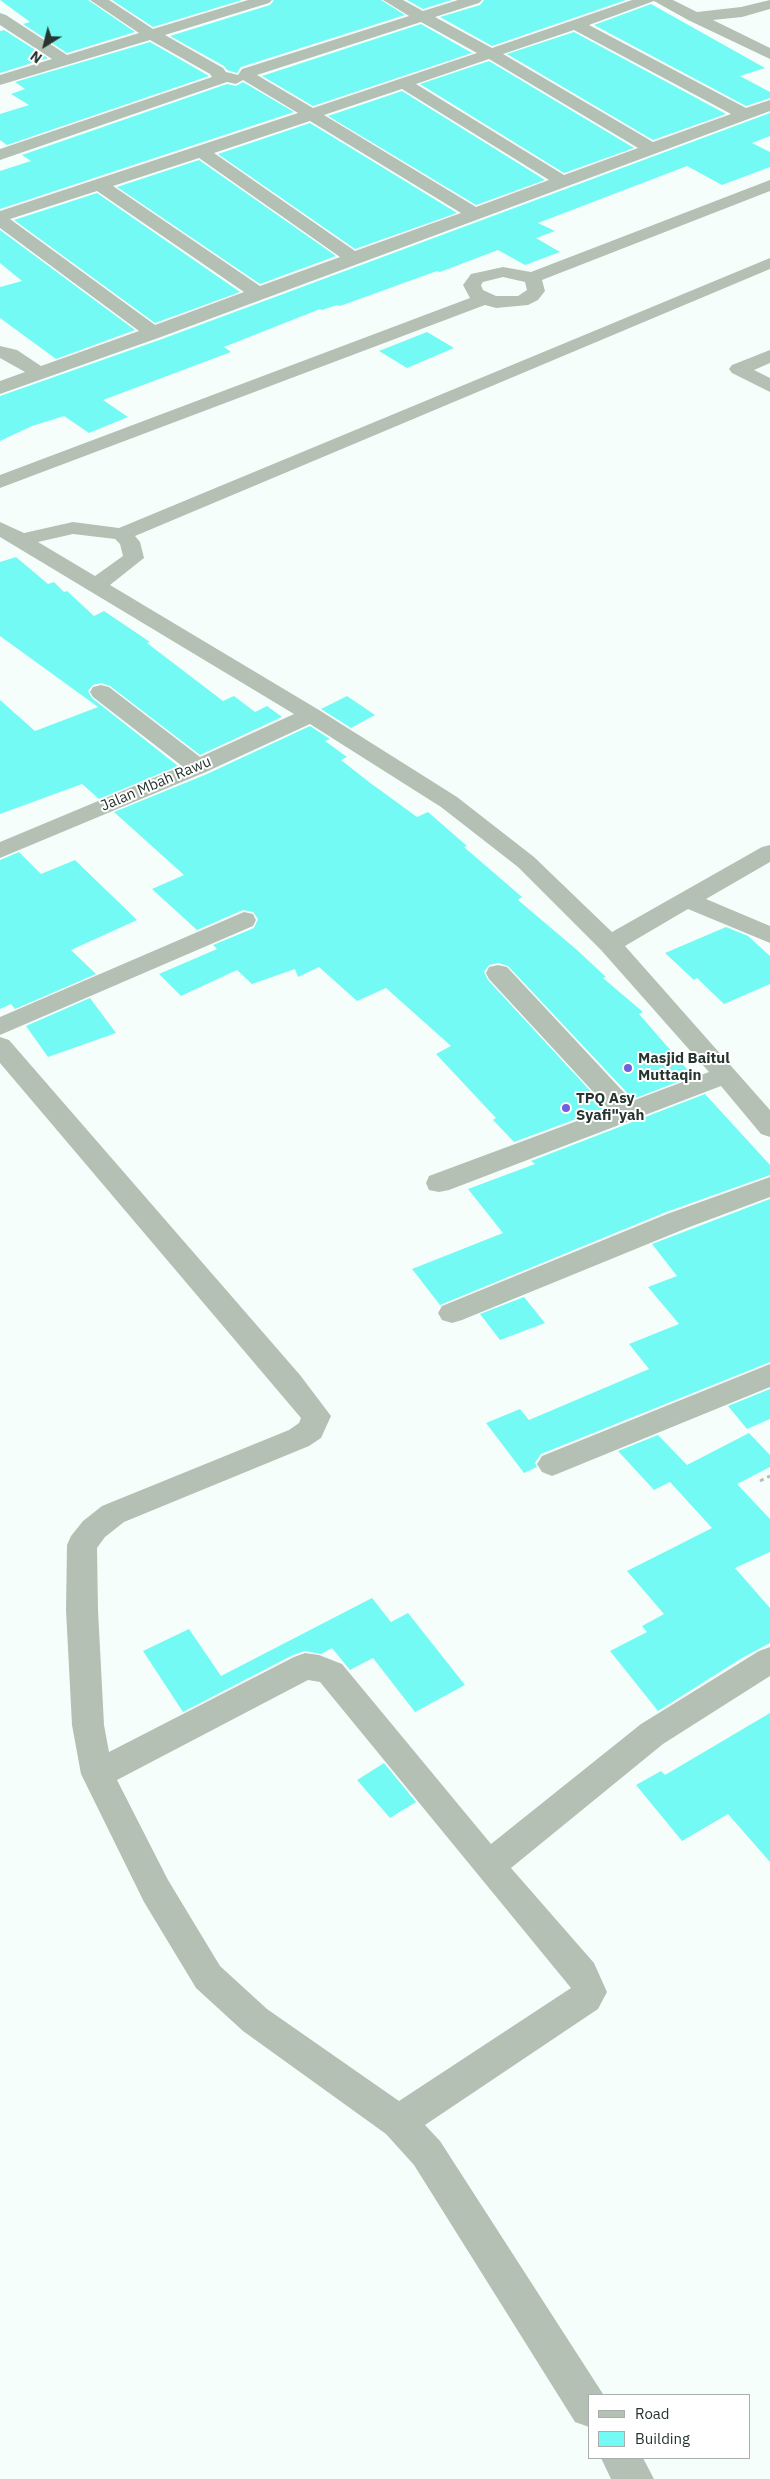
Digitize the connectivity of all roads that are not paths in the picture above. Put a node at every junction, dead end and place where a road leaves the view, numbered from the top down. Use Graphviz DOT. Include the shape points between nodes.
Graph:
graph roads {
  1 [pos="98,0"];
  2 [pos="125,0"];
  3 [pos="264,0"];
  4 [pos="391,0"];
  5 [pos="434,0"];
  6 [pos="474,0"];
  7 [pos="647,0"];
  8 [pos="661,0"];
  9 [pos="770,4"];
  10 [pos="407,9"];
  11 [pos="421,17"];
  12 [pos="694,17"];
  13 [pos="0,18"];
  14 [pos="575,24"];
  15 [pos="171,28"];
  16 [pos="152,34"];
  17 [pos="490,53"];
  18 [pos="770,54"];
  19 [pos="64,60"];
  20 [pos="232,73"];
  21 [pos="0,80"];
  22 [pos="403,83"];
  23 [pos="770,105"];
  24 [pos="312,114"];
  25 [pos="744,114"];
  26 [pos="293,120"];
  27 [pos="27,132"];
  28 [pos="0,140"];
  29 [pos="44,141"];
  30 [pos="652,148"];
  31 [pos="202,152"];
  32 [pos="371,152"];
  33 [pos="0,155"];
  34 [pos="353,158"];
  35 [pos="562,181"];
  36 [pos="100,185"];
  37 [pos="770,185"];
  38 [pos="474,213"];
  39 [pos="0,218"];
  40 [pos="454,220"];
  41 [pos="353,258"];
  42 [pos="770,263"];
  43 [pos="531,278"];
  44 [pos="259,294"];
  45 [pos="484,299"];
  46 [pos="154,333"];
  47 [pos="3,349"];
  48 [pos="770,356"];
  49 [pos="40,374"];
  50 [pos="770,386"];
  51 [pos="0,388"];
  52 [pos="0,482"];
  53 [pos="0,528"];
  54 [pos="121,534"];
  55 [pos="22,540"];
  56 [pos="96,585"];
  57 [pos="101,692"];
  58 [pos="311,715"];
  59 [pos="198,767"];
  60 [pos="0,851"];
  61 [pos="770,852"];
  62 [pos="687,900"];
  63 [pos="244,920"];
  64 [pos="770,935"];
  65 [pos="610,944"];
  66 [pos="498,973"];
  67 [pos="1,1033"];
  68 [pos="726,1075"];
  69 [pos="626,1112"];
  70 [pos="770,1128"];
  71 [pos="438,1183"];
  72 [pos="770,1187"];
  73 [pos="452,1313"];
  74 [pos="770,1375"];
  75 [pos="552,1464"];
  76 [pos="770,1660"];
  77 [pos="107,1769"];
  78 [pos="488,1865"];
  79 [pos="399,2122"];
  80 [pos="588,2406"];
  81 [pos="621,2459"];
  82 [pos="634,2479"];
  1 -- 16 [label="street"];
  2 -- 15 [label="street"];
  3 -- 15 [label="street"];
  4 -- 10 [label="street"];
  5 -- 10 [label="street"];
  6 -- 11 [label="street"];
  7 -- 14 [label="street"];
  8 -- 12 [label="street"];
  9 -- 12 [label="street" via="742,12"];
  10 -- 11 [label="street"];
  10 -- 20 [label="street"];
  11 -- 17 [label="street"];
  11 -- 20 [label="street"];
  12 -- 18 [label="street"];
  13 -- 19 [label="street"];
  14 -- 17 [label="street"];
  14 -- 25 [label="street"];
  15 -- 16 [label="street"];
  15 -- 20 [label="street"];
  16 -- 19 [label="street"];
  16 -- 20 [label="street"];
  17 -- 22 [label="street"];
  17 -- 30 [label="street"];
  19 -- 21 [label="street"];
  20 -- 24 [label="street"];
  20 -- 26 [label="street"];
  20 -- 27 [label="street"];
  20 -- 29 [label="street"];
  22 -- 24 [label="street"];
  22 -- 35 [label="street"];
  23 -- 25 [label="street"];
  24 -- 26 [label="street"];
  24 -- 32 [label="street"];
  25 -- 30 [label="street"];
  26 -- 31 [label="street"];
  26 -- 34 [label="street"];
  27 -- 28 [label="street"];
  27 -- 29 [label="street"];
  29 -- 33 [label="street"];
  30 -- 35 [label="street"];
  31 -- 36 [label="street"];
  31 -- 41 [label="street"];
  32 -- 34 [label="street"];
  32 -- 38 [label="street"];
  34 -- 40 [label="street"];
  35 -- 38 [label="street"];
  36 -- 39 [label="street"];
  36 -- 44 [label="street"];
  37 -- 43 [label="street"];
  38 -- 40 [label="street"];
  39 -- 46 [label="street"];
  40 -- 41 [label="street"];
  41 -- 44 [label="street"];
  42 -- 54 [label="street"];
  43 -- 45 [label="street" via="536,284 532,296 509,303"];
  43 -- 45 [label="street" via="503,272 478,278 472,285 475,293"];
  44 -- 46 [label="street"];
  45 -- 52 [label="street"];
  46 -- 49 [label="street"];
  47 -- 49 [label="street"];
  48 -- 50 [label="street" via="739,369"];
  49 -- 51 [label="street"];
  53 -- 55 [label="street"];
  54 -- 55 [label="street" via="73,528"];
  54 -- 56 [label="street" via="130,542 134,558"];
  55 -- 56 [label="street"];
  56 -- 58 [label="street"];
  57 -- 59 [label="street"];
  58 -- 59 [label="street, Jalan Mbah Rawu"];
  58 -- 65 [label="street" via="449,802 526,862"];
  59 -- 60 [label="street, Jalan Mbah Rawu"];
  61 -- 62 [label="street"];
  62 -- 64 [label="street"];
  62 -- 65 [label="street"];
  63 -- 67 [label="street"];
  65 -- 68 [label="street"];
  66 -- 69 [label="street"];
  67 -- 77 [label="street" via="316,1416 311,1430 299,1438 113,1514 94,1529 82,1545 88,1725"];
  68 -- 69 [label="street"];
  68 -- 70 [label="street"];
  69 -- 71 [label="street"];
  72 -- 73 [label="street" via="677,1221"];
  74 -- 75 [label="street"];
  76 -- 78 [label="street" via="652,1734"];
  77 -- 78 [label="street" via="305,1666 319,1668 331,1673"];
  77 -- 79 [label="street" via="156,1891 208,1977 263,2026"];
  78 -- 79 [label="street" via="586,1980 590,1992 586,1998"];
  79 -- 80 [label="street" via="427,2152"];
  81 -- 82 [label="street"];
}
